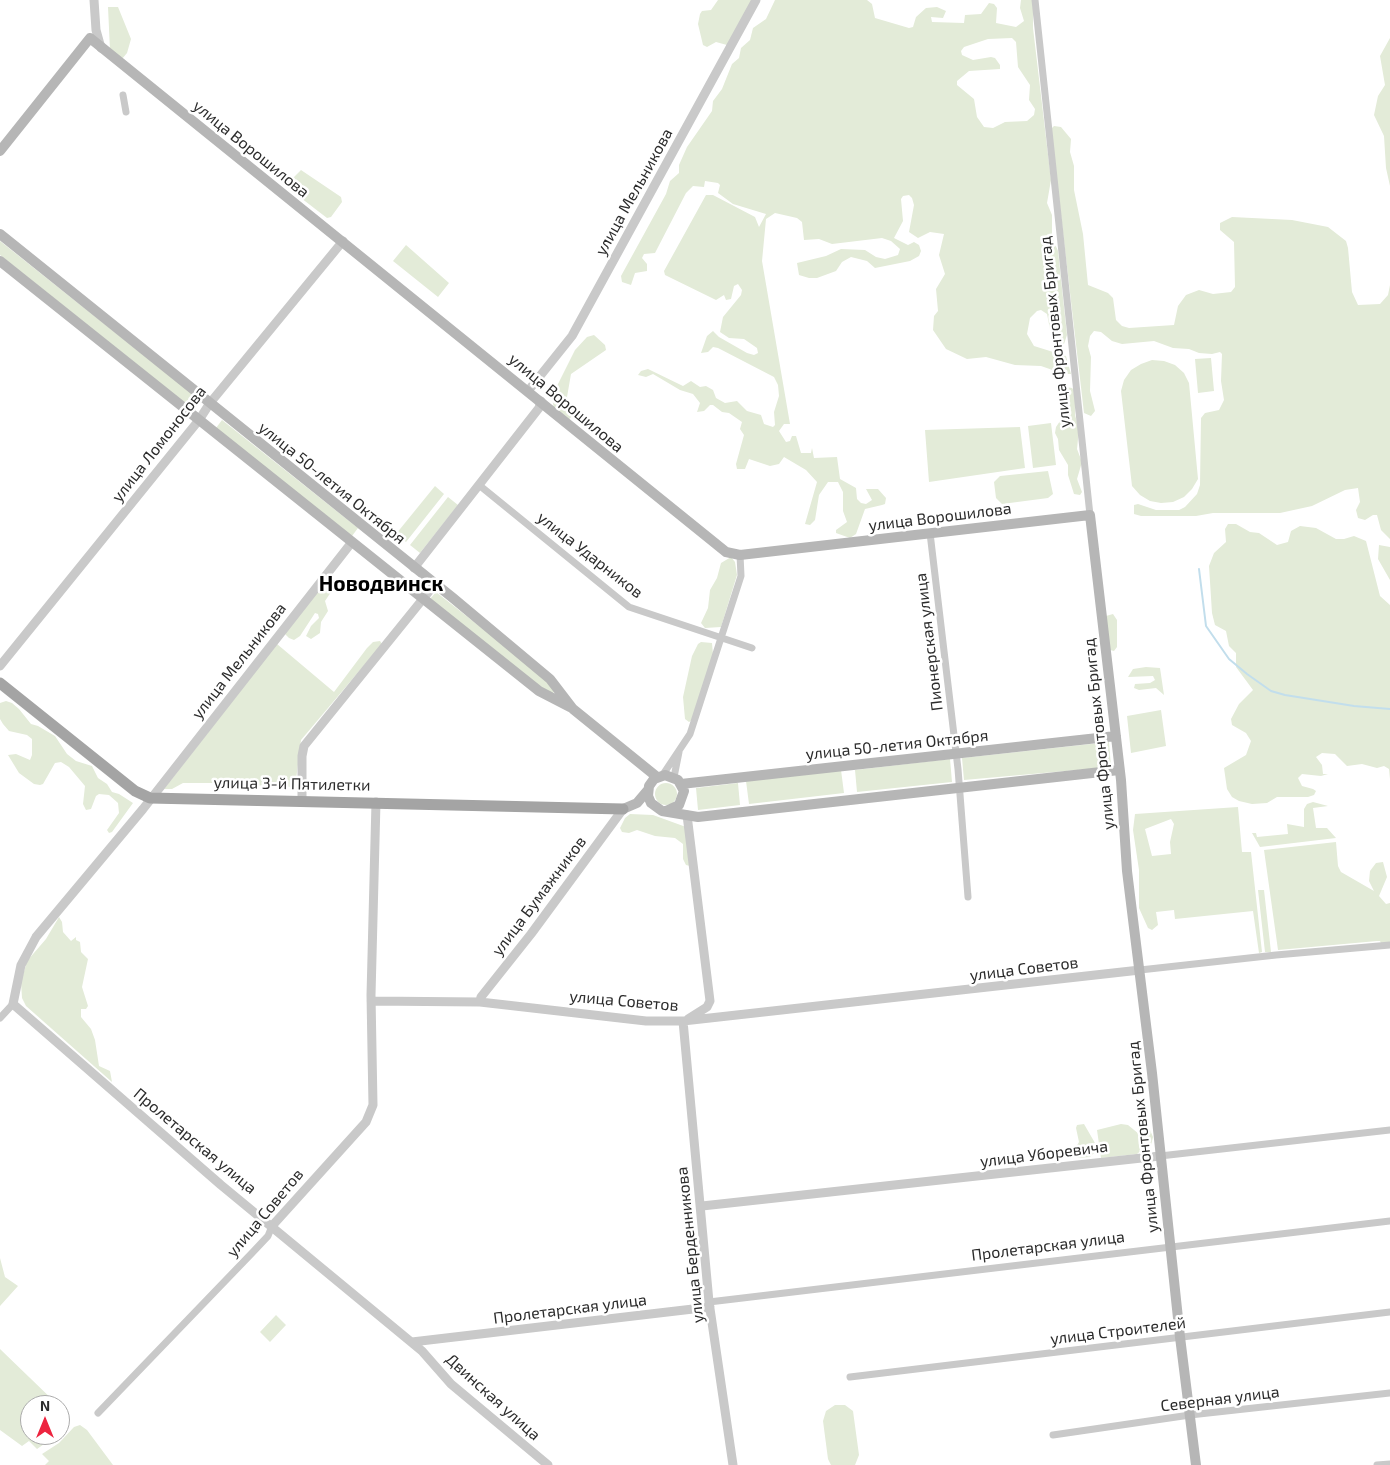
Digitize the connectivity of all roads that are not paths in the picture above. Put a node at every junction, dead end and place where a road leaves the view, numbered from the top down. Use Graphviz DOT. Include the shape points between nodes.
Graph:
graph roads {
  1 [pos="94,0"];
  2 [pos="756,0"];
  3 [pos="1035,0"];
  4 [pos="93,34"];
  5 [pos="123,95"];
  6 [pos="126,112"];
  7 [pos="0,151"];
  8 [pos="0,234"];
  9 [pos="342,241"];
  10 [pos="0,261"];
  11 [pos="528,391"];
  12 [pos="541,401"];
  13 [pos="210,403"];
  14 [pos="199,420"];
  15 [pos="479,485"];
  16 [pos="1090,515"];
  17 [pos="930,533"];
  18 [pos="352,542"];
  19 [pos="740,555"];
  20 [pos="414,568"];
  21 [pos="435,584"];
  22 [pos="423,599"];
  23 [pos="722,638"];
  24 [pos="752,648"];
  25 [pos="0,666"];
  26 [pos="0,683"];
  27 [pos="573,709"];
  28 [pos="1116,736"];
  29 [pos="680,749"];
  30 [pos="956,754"];
  31 [pos="1119,770"];
  32 [pos="654,781"];
  33 [pos="678,781"];
  34 [pos="960,788"];
  35 [pos="684,795"];
  36 [pos="150,798"];
  37 [pos="302,800"];
  38 [pos="376,802"];
  39 [pos="655,808"];
  40 [pos="623,809"];
  41 [pos="666,811"];
  42 [pos="687,815"];
  43 [pos="968,897"];
  44 [pos="1390,945"];
  45 [pos="1140,970"];
  46 [pos="371,1001"];
  47 [pos="710,1001"];
  48 [pos="480,1002"];
  49 [pos="13,1004"];
  50 [pos="717,1016"];
  51 [pos="0,1018"];
  52 [pos="683,1021"];
  53 [pos="1390,1130"];
  54 [pos="1160,1156"];
  55 [pos="702,1206"];
  56 [pos="1390,1221"];
  57 [pos="272,1226"];
  58 [pos="1170,1247"];
  59 [pos="710,1304"];
  60 [pos="1390,1312"];
  61 [pos="397,1330"];
  62 [pos="1180,1337"];
  63 [pos="433,1338"];
  64 [pos="412,1342"];
  65 [pos="422,1350"];
  66 [pos="850,1377"];
  67 [pos="1390,1394"];
  68 [pos="98,1413"];
  69 [pos="1190,1415"];
  70 [pos="1053,1436"];
  71 [pos="1390,1464"];
  72 [pos="548,1465"];
  73 [pos="732,1465"];
  74 [pos="1196,1465"];
  75 [pos="1377,1465"];
  1 -- 4 [label="street"];
  2 -- 11 [label="street, улица Мельникова" via="572,336"];
  3 -- 16 [label="street, улица Фронтовых Бригад"];
  4 -- 7 [label="main road"];
  4 -- 9 [label="main road, улица Ворошилова" via="101,48"];
  5 -- 6 [label="street"];
  8 -- 13 [label="main road, улица 50-летия Октября"];
  9 -- 11 [label="main road, улица Ворошилова"];
  9 -- 13 [label="street, улица Ломоносова"];
  10 -- 14 [label="main road, улица 50-летия Октября"];
  11 -- 12 [label="main road, улица Ворошилова"];
  12 -- 15 [label="street" via="539,408"];
  12 -- 19 [label="main road, улица Ворошилова" via="720,549"];
  13 -- 14 [label="street, улица Ломоносова"];
  13 -- 20 [label="main road, улица 50-летия Октября"];
  14 -- 18 [label="main road, улица 50-летия Октября"];
  14 -- 25 [label="street, улица Ломоносова"];
  15 -- 20 [label="street"];
  15 -- 23 [label="street, улица Ударников" via="628,607"];
  16 -- 17 [label="main road, улица Ворошилова"];
  16 -- 28 [label="main road, улица Фронтовых Бригад"];
  17 -- 19 [label="main road, улица Ворошилова"];
  17 -- 30 [label="street, Пионерская улица"];
  18 -- 22 [label="main road, улица 50-летия Октября"];
  18 -- 36 [label="street, улица Мельникова"];
  19 -- 23 [label="street" via="741,576"];
  20 -- 21 [label="main road, улица 50-летия Октября"];
  21 -- 22 [label="street"];
  21 -- 27 [label="main road, улица 50-летия Октября" via="550,679"];
  22 -- 27 [label="main road, улица 50-летия Октября" via="539,691"];
  22 -- 37 [label="street" via="304,746"];
  23 -- 24 [label="street, улица Ударников"];
  23 -- 29 [label="street" via="690,734"];
  26 -- 36 [label="main road, улица 3-й Пятилетки" via="135,791"];
  27 -- 32 [label="main road, улица 50-летия Октября" via="638,762"];
  28 -- 30 [label="main road, улица 50-летия Октября"];
  28 -- 31 [label="main road, улица Фронтовых Бригад"];
  29 -- 32 [label="street"];
  29 -- 33 [label="street"];
  30 -- 33 [label="main road, улица 50-летия Октября"];
  30 -- 34 [label="street, Пионерская улица"];
  31 -- 34 [label="main road"];
  31 -- 45 [label="main road, улица Фронтовых Бригад" via="1127,871"];
  32 -- 33 [label="main road"];
  32 -- 39 [label="main road" via="649,800"];
  32 -- 40 [label="main road" via="641,801"];
  33 -- 35 [label="main road"];
  34 -- 42 [label="main road" via="698,817"];
  34 -- 43 [label="street, Пионерская улица"];
  35 -- 41 [label="main road" via="679,805"];
  35 -- 42 [label="main road"];
  36 -- 37 [label="main road, улица 3-й Пятилетки"];
  36 -- 49 [label="street, улица Мельникова" via="36,937 21,965"];
  37 -- 38 [label="main road, улица 3-й Пятилетки"];
  38 -- 40 [label="main road, улица 3-й Пятилетки"];
  38 -- 46 [label="street"];
  39 -- 40 [label="main road"];
  39 -- 41 [label="main road"];
  40 -- 48 [label="street, улица Бумажников" via="481,996"];
  41 -- 42 [label="main road"];
  42 -- 47 [label="street"];
  44 -- 45 [label="street, улица Советов"];
  45 -- 50 [label="street, улица Советов"];
  45 -- 54 [label="main road, улица Фронтовых Бригад"];
  46 -- 48 [label="street, улица Советов"];
  46 -- 57 [label="street, улица Советов" via="373,1105 370,1113 366,1122"];
  47 -- 50 [label="street"];
  47 -- 52 [label="street" via="696,1015"];
  48 -- 52 [label="street, улица Советов" via="646,1021"];
  49 -- 51 [label="street"];
  49 -- 57 [label="street, Пролетарская улица"];
  50 -- 52 [label="street, улица Советов"];
  52 -- 55 [label="street, улица Берденникова"];
  53 -- 54 [label="street, улица Уборевича"];
  54 -- 55 [label="street, улица Уборевича"];
  54 -- 58 [label="main road, улица Фронтовых Бригад"];
  55 -- 59 [label="street, улица Берденникова"];
  56 -- 58 [label="street, Пролетарская улица"];
  57 -- 61 [label="street, Пролетарская улица"];
  57 -- 68 [label="street, улица Советов" via="263,1242"];
  58 -- 59 [label="street, Пролетарская улица"];
  58 -- 62 [label="main road, улица Фронтовых Бригад"];
  59 -- 63 [label="street, Пролетарская улица"];
  59 -- 73 [label="street, улица Берденникова"];
  60 -- 62 [label="street, улица Строителей"];
  61 -- 64 [label="street, Двинская улица"];
  62 -- 66 [label="street, улица Строителей"];
  62 -- 69 [label="main road, улица Фронтовых Бригад"];
  63 -- 64 [label="street, Пролетарская улица"];
  63 -- 65 [label="street"];
  64 -- 65 [label="street, Двинская улица"];
  65 -- 72 [label="street, Двинская улица" via="451,1384"];
  67 -- 69 [label="street, Северная улица"];
  69 -- 70 [label="street, Северная улица"];
  69 -- 74 [label="main road, улица Фронтовых Бригад"];
  71 -- 75 [label="street"];
}
